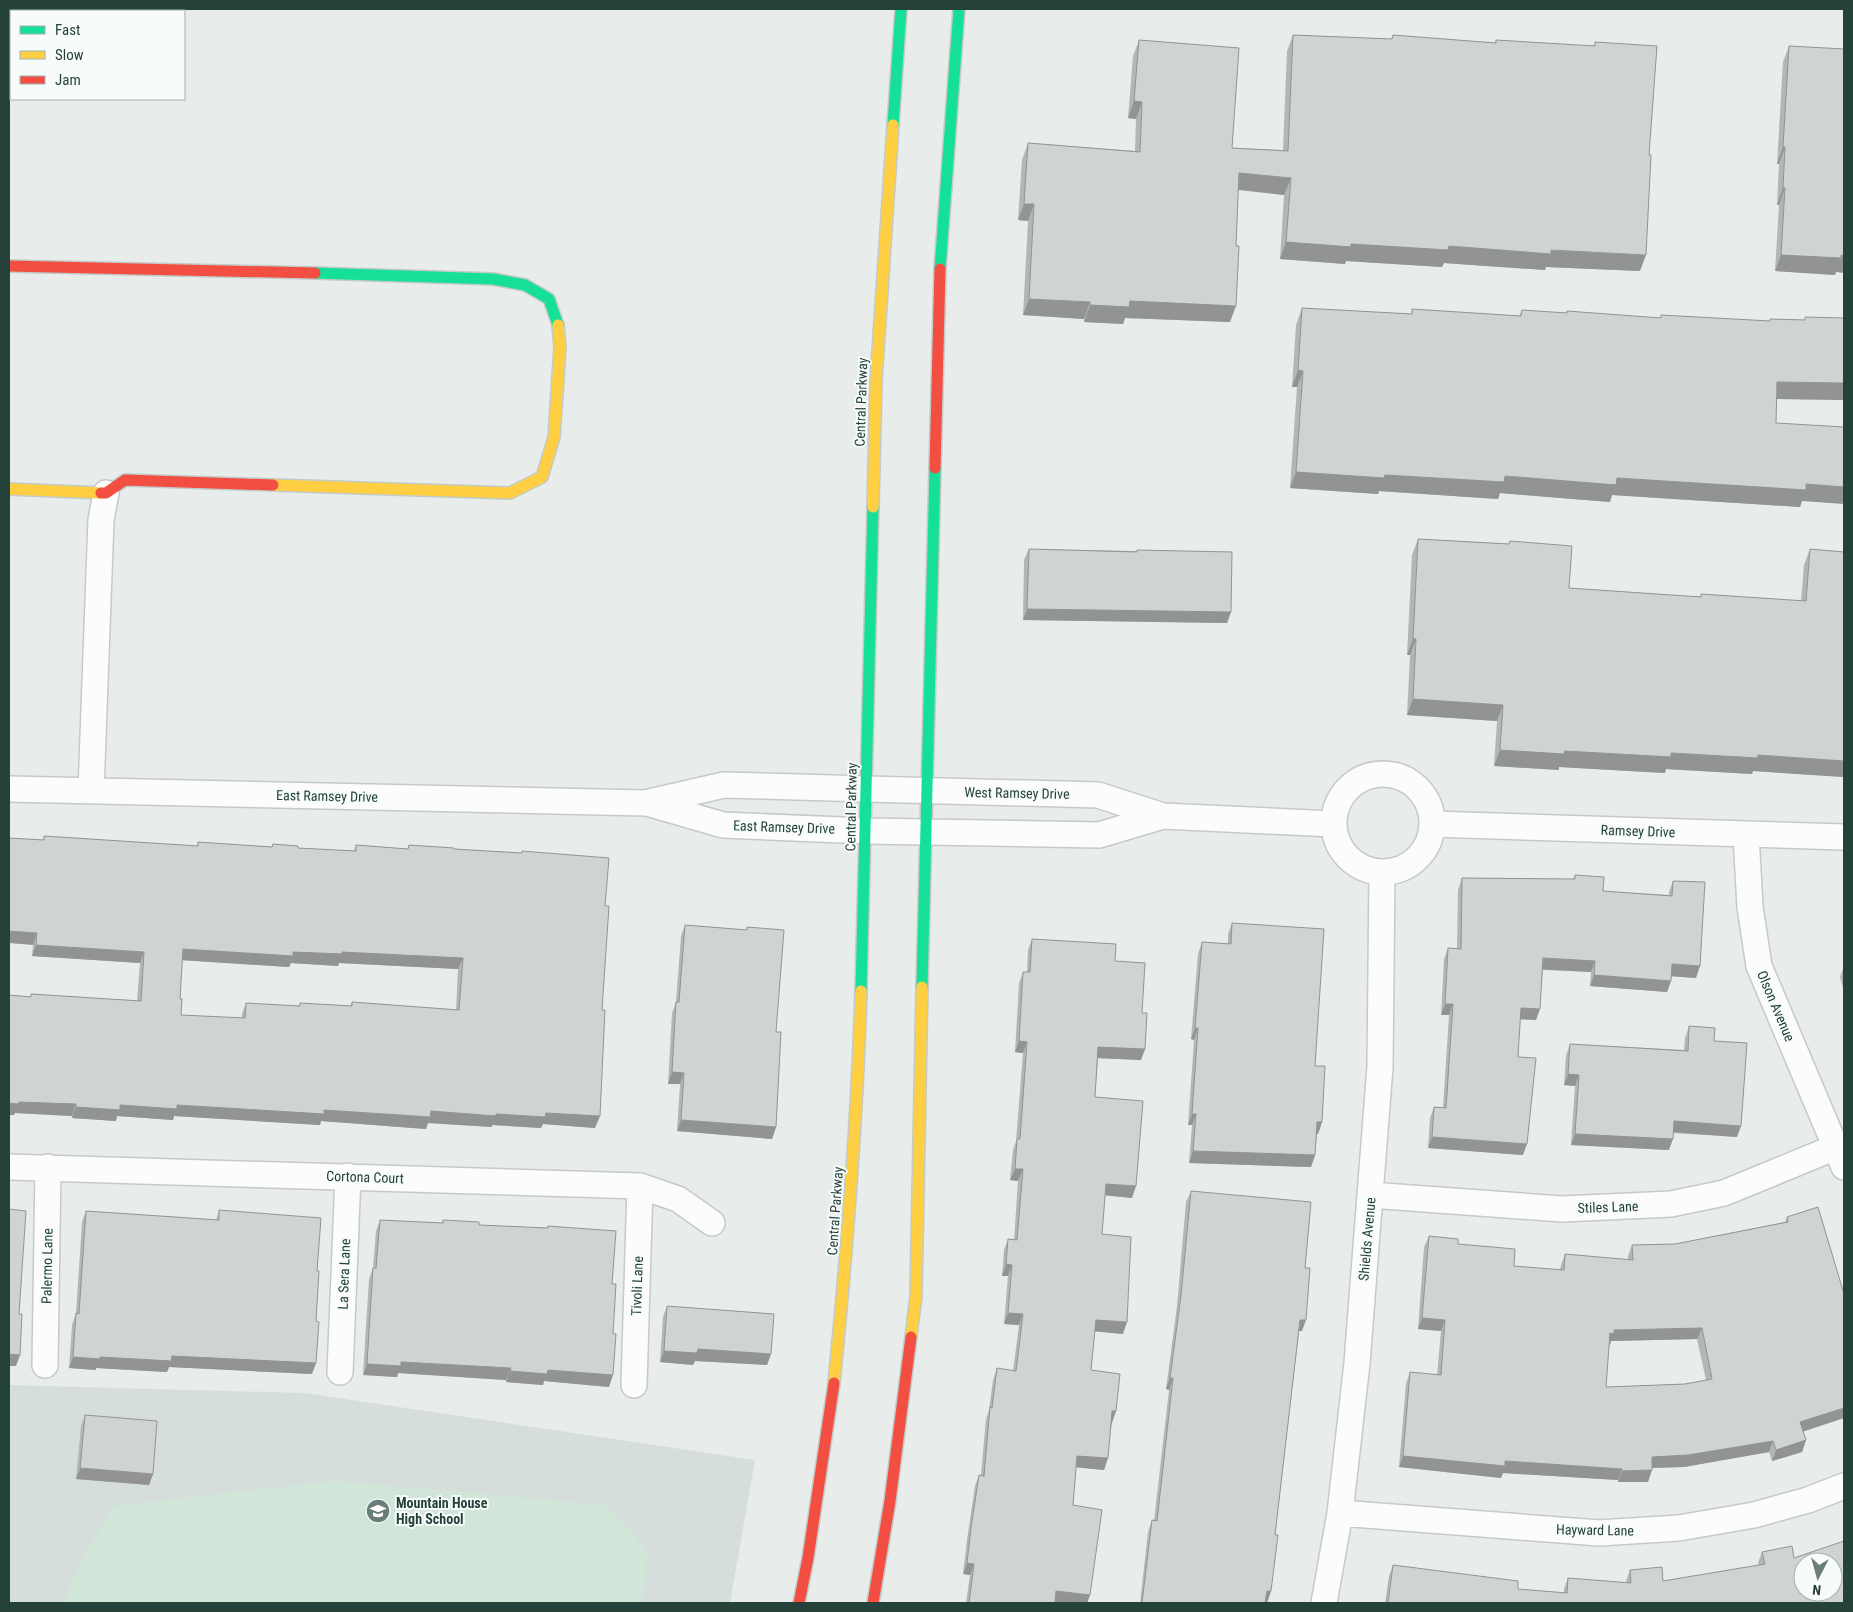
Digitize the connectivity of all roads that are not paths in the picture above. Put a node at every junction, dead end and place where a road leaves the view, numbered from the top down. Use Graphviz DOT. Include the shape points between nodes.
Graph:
graph roads {
  1 [pos="901,9"];
  2 [pos="959,9"];
  3 [pos="9,266"];
  4 [pos="9,488"];
  5 [pos="106,493"];
  6 [pos="867,788"];
  7 [pos="9,789"];
  8 [pos="91,791"];
  9 [pos="928,791"];
  10 [pos="645,803"];
  11 [pos="1163,816"];
  12 [pos="1333,824"];
  13 [pos="1432,824"];
  14 [pos="866,831"];
  15 [pos="926,832"];
  16 [pos="1746,835"];
  17 [pos="1844,837"];
  18 [pos="1382,872"];
  19 [pos="1840,1157"];
  20 [pos="9,1167"];
  21 [pos="48,1167"];
  22 [pos="348,1176"];
  23 [pos="640,1186"];
  24 [pos="1370,1196"];
  25 [pos="712,1223"];
  26 [pos="44,1365"];
  27 [pos="340,1372"];
  28 [pos="634,1385"];
  29 [pos="1844,1486"];
  30 [pos="1340,1513"];
  31 [pos="799,1603"];
  32 [pos="873,1603"];
  33 [pos="1324,1603"];
  1 -- 6 [label="main road, Central Parkway" via="876,381"];
  2 -- 9 [label="main road" via="940,264"];
  3 -- 5 [label="main road" via="493,279 525,285 549,299 559,329 554,437 542,477 510,493 125,480"];
  4 -- 5 [label="main road"];
  5 -- 8 [label="street" via="101,520"];
  6 -- 9 [label="street, West Ramsey Drive"];
  6 -- 10 [label="street, East Ramsey Drive" via="724,786"];
  6 -- 14 [label="main road, Central Parkway"];
  7 -- 8 [label="street, East Ramsey Drive"];
  8 -- 10 [label="street, East Ramsey Drive"];
  9 -- 11 [label="street, West Ramsey Drive" via="1098,795"];
  9 -- 15 [label="main road"];
  10 -- 14 [label="street, East Ramsey Drive" via="723,825"];
  11 -- 12 [label="street, West Ramsey Drive"];
  11 -- 15 [label="street, West Ramsey Drive" via="1099,835"];
  12 -- 13 [label="street" via="1335,808 1342,795 1367,777 1382,774 1412,784 1423,795 1430,809"];
  12 -- 18 [label="street" via="1336,839 1353,863 1367,870"];
  13 -- 16 [label="street, Ramsey Drive"];
  13 -- 18 [label="street" via="1429,840 1411,864"];
  14 -- 15 [label="street, East Ramsey Drive"];
  14 -- 31 [label="main road, Central Parkway" via="857,1108 846,1265 831,1407"];
  15 -- 32 [label="main road" via="916,1296 890,1501"];
  16 -- 17 [label="street, Ramsey Drive"];
  16 -- 19 [label="street, Olson Avenue" via="1750,907 1759,966"];
  18 -- 24 [label="street, Shields Avenue" via="1380,1068"];
  19 -- 24 [label="street, Stiles Lane" via="1724,1192 1671,1204 1562,1209"];
  20 -- 21 [label="street, Cortona Court"];
  21 -- 22 [label="street, Cortona Court"];
  21 -- 26 [label="street, Palermo Lane"];
  22 -- 23 [label="street, Cortona Court"];
  22 -- 27 [label="street, La Sera Lane"];
  23 -- 25 [label="street, Cortona Court" via="678,1199"];
  23 -- 28 [label="street, Tivoli Lane"];
  24 -- 30 [label="street, Shields Avenue" via="1357,1363"];
  29 -- 30 [label="street, Hayward Lane" via="1754,1515 1680,1528 1599,1533"];
  30 -- 33 [label="street, Shields Avenue"];
}
